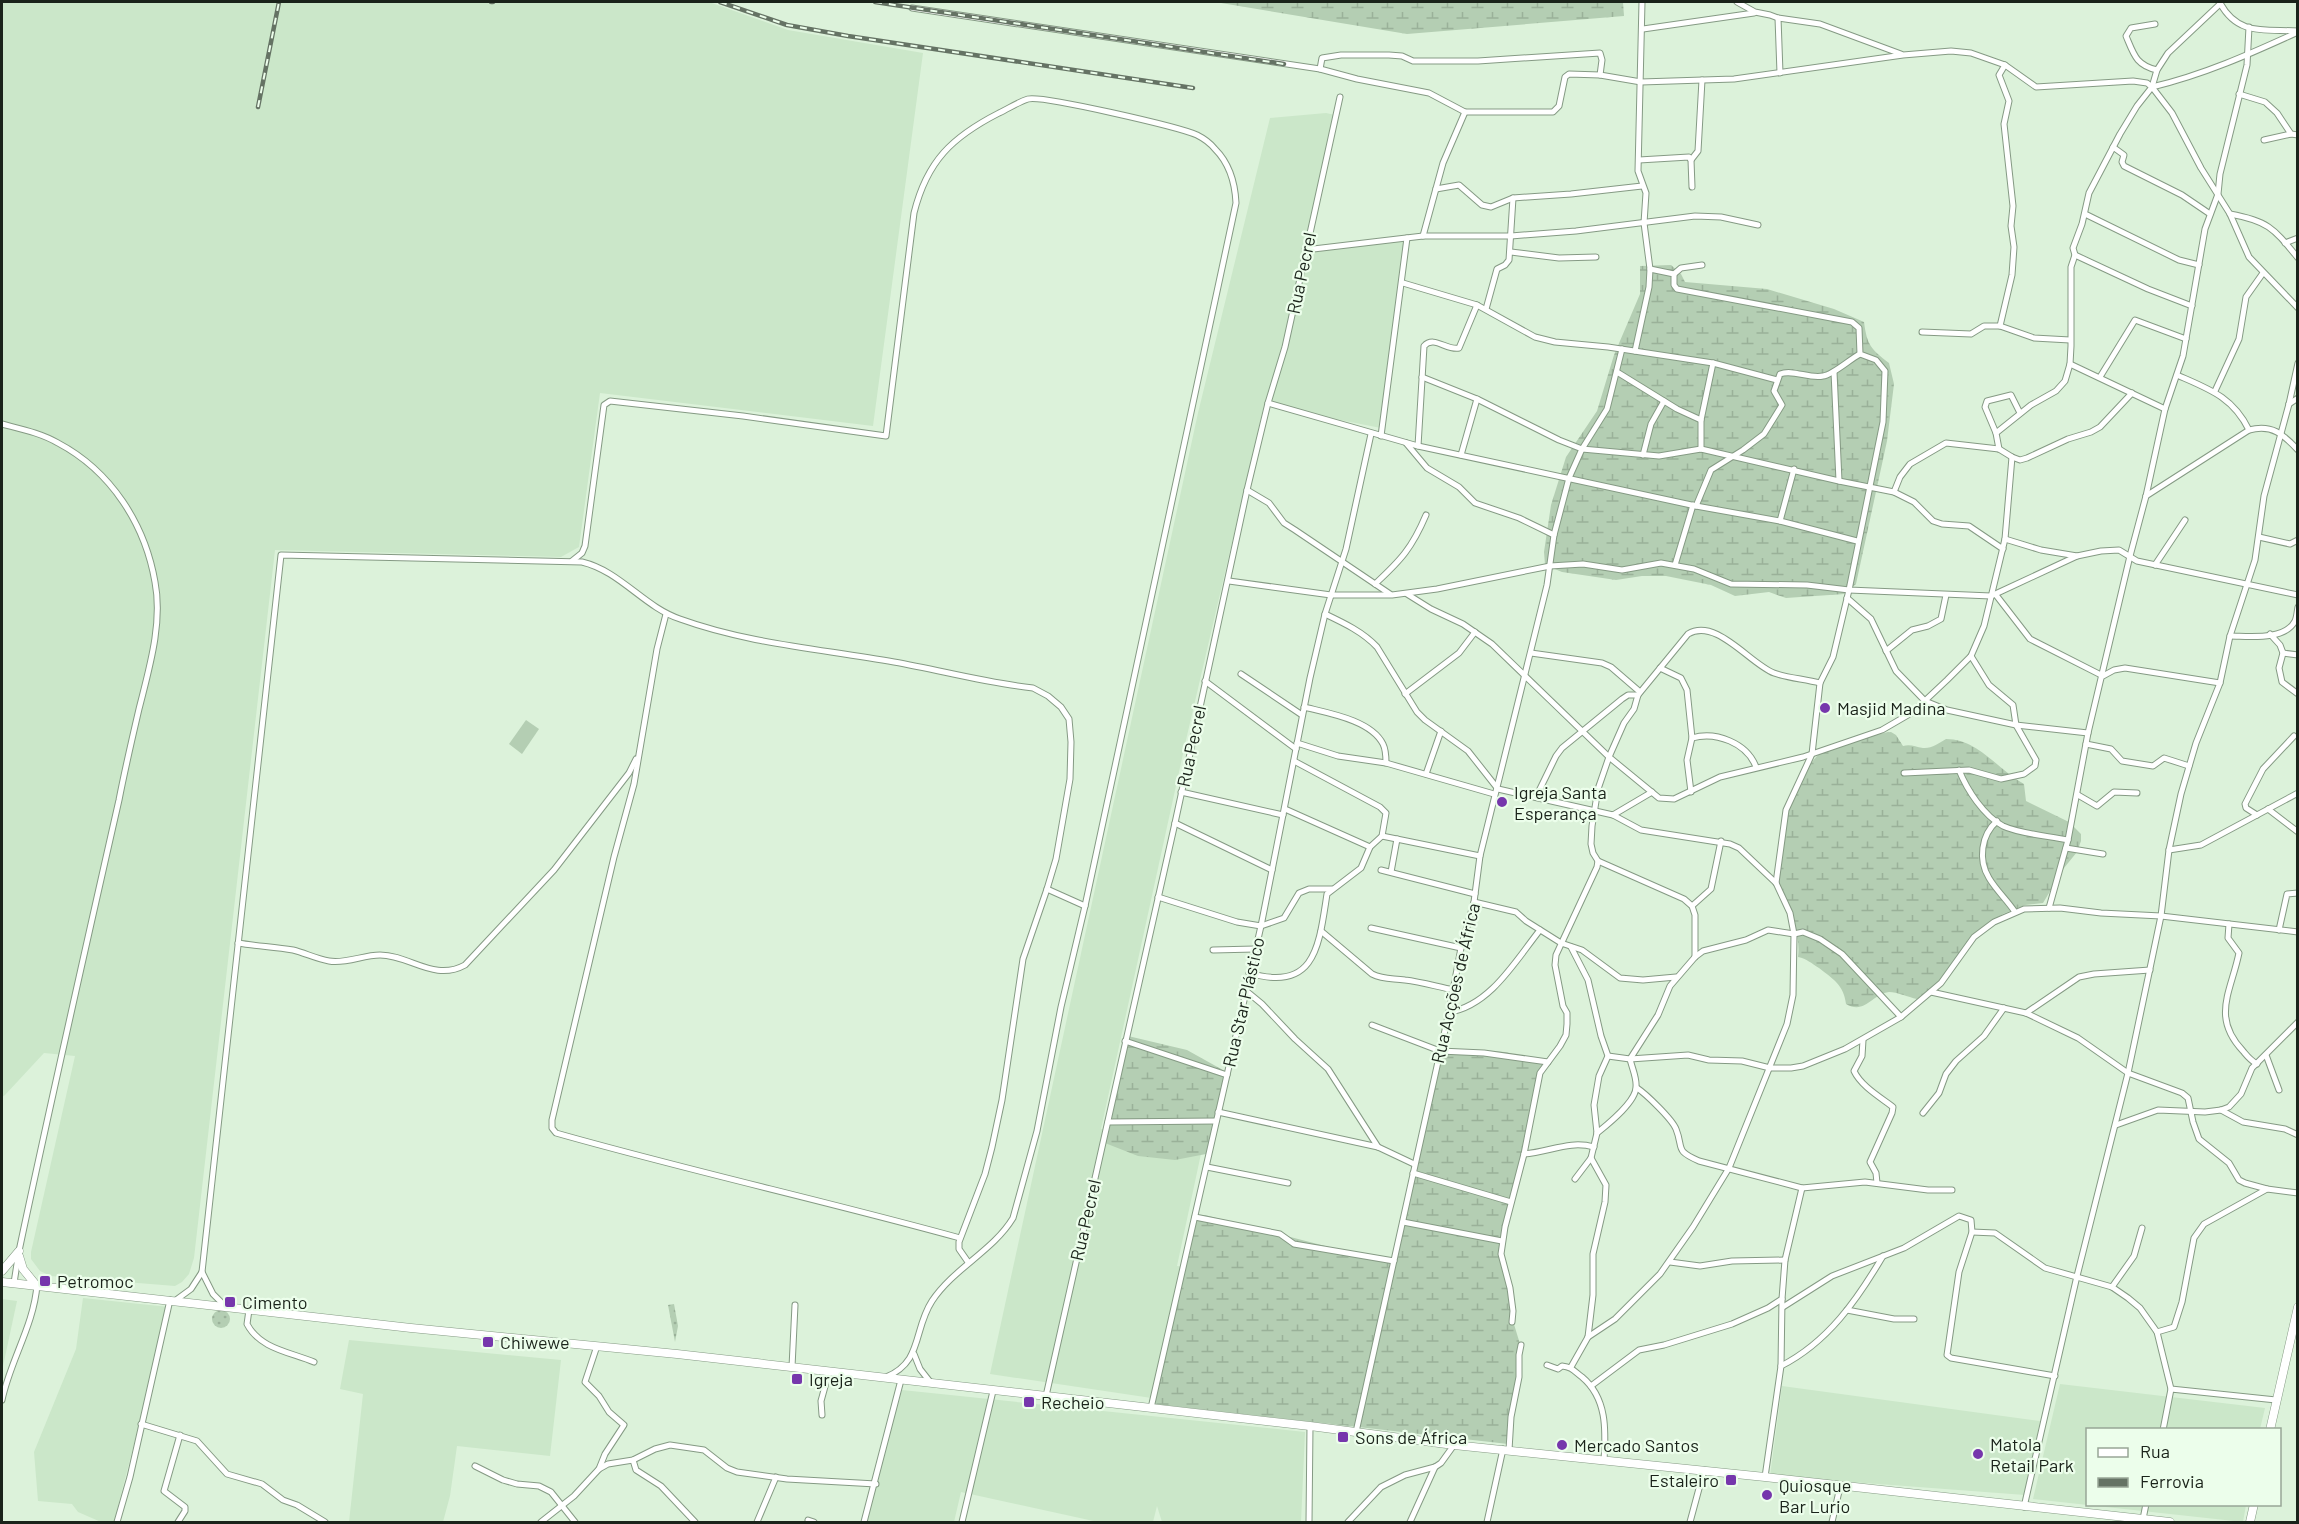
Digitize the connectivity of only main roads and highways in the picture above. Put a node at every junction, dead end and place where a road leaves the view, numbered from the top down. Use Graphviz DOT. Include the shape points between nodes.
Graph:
graph roads {
  1 [pos="2,1271"];
  2 [pos="2,1282"];
  3 [pos="37,1286"];
  4 [pos="2298,1308"];
  5 [pos="2270,1428"];
  6 [pos="2254,1506"];
  7 [pos="2170,1522"];
  8 [pos="2250,1522"];
  1 -- 3 [label="main road" via="19,1254 23,1269"];
  2 -- 3 [label="main road"];
  3 -- 7 [label="main road"];
  4 -- 5 [label="main road"];
  6 -- 8 [label="main road"];
}
